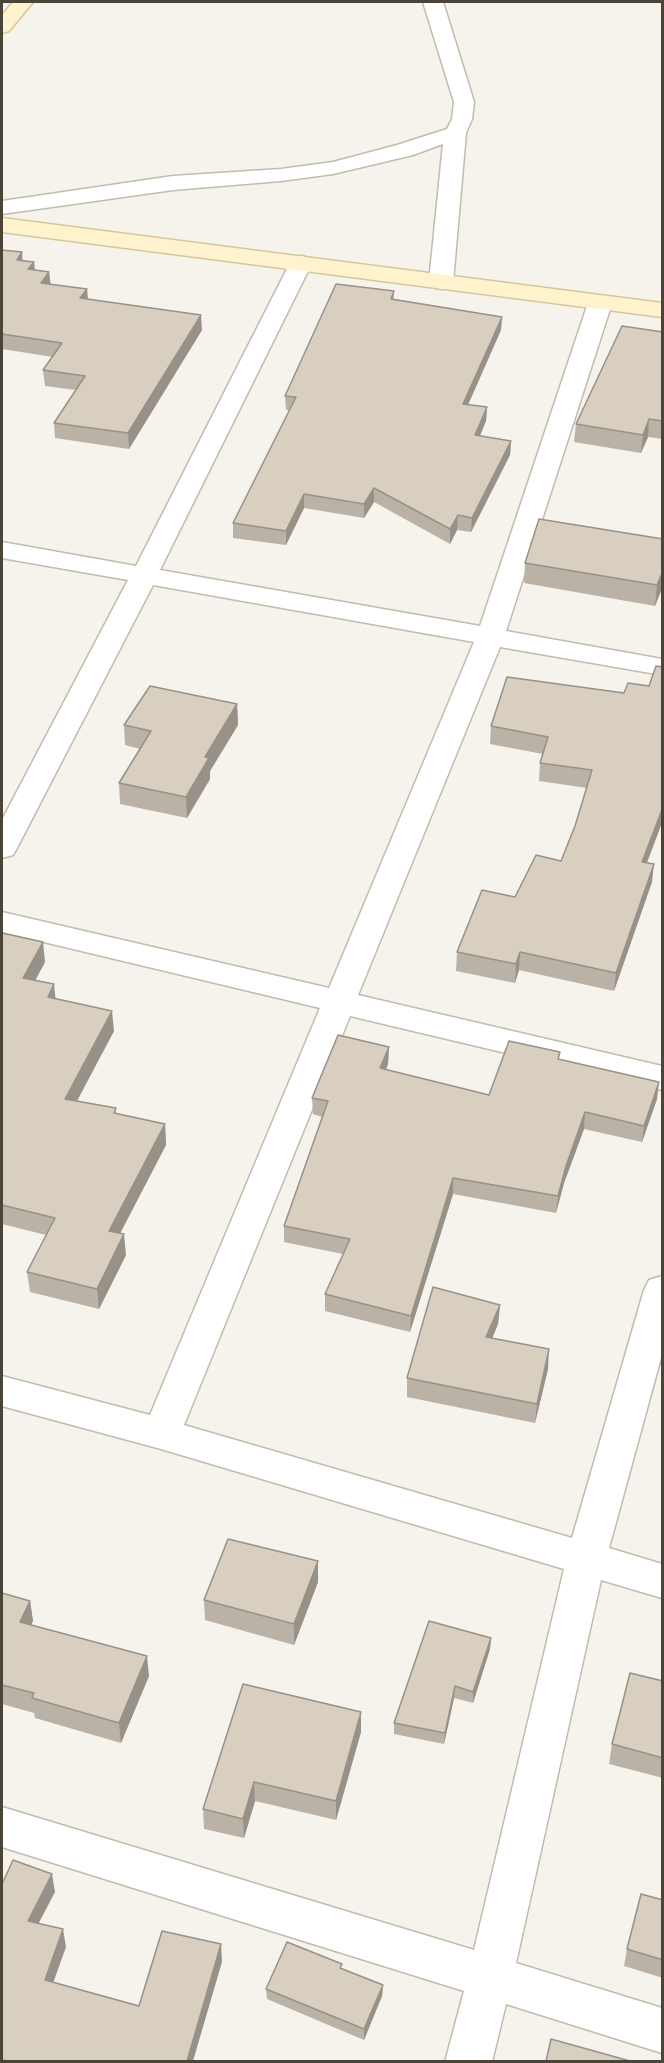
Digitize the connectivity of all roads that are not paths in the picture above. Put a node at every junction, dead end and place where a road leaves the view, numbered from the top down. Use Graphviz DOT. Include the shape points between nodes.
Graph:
graph roads {
  1 [pos="23,2"];
  2 [pos="433,2"];
  3 [pos="2,27"];
  4 [pos="455,133"];
  5 [pos="2,208"];
  6 [pos="2,225"];
  7 [pos="301,263"];
  8 [pos="441,282"];
  9 [pos="600,303"];
  10 [pos="663,310"];
  11 [pos="2,550"];
  12 [pos="144,576"];
  13 [pos="490,637"];
  14 [pos="663,667"];
  15 [pos="2,848"];
  16 [pos="2,922"];
  17 [pos="341,1001"];
  18 [pos="663,1078"];
  19 [pos="663,1290"];
  20 [pos="2,1391"];
  21 [pos="161,1434"];
  22 [pos="586,1559"];
  23 [pos="663,1581"];
  24 [pos="2,1827"];
  25 [pos="490,1978"];
  26 [pos="663,2030"];
  27 [pos="468,2061"];
  1 -- 3 [label="street"];
  2 -- 4 [label="street" via="464,102"];
  4 -- 5 [label="street" via="333,168 173,183"];
  4 -- 8 [label="street"];
  6 -- 7 [label="street"];
  7 -- 8 [label="street"];
  7 -- 12 [label="street"];
  8 -- 9 [label="street"];
  9 -- 10 [label="street"];
  9 -- 13 [label="street"];
  11 -- 12 [label="street"];
  12 -- 13 [label="street"];
  12 -- 15 [label="street"];
  13 -- 14 [label="street"];
  13 -- 17 [label="street"];
  16 -- 17 [label="street"];
  17 -- 18 [label="street"];
  17 -- 21 [label="street"];
  19 -- 22 [label="street"];
  20 -- 21 [label="street"];
  21 -- 22 [label="street"];
  22 -- 23 [label="street"];
  22 -- 25 [label="street"];
  24 -- 25 [label="street"];
  25 -- 26 [label="street"];
  25 -- 27 [label="street"];
}
